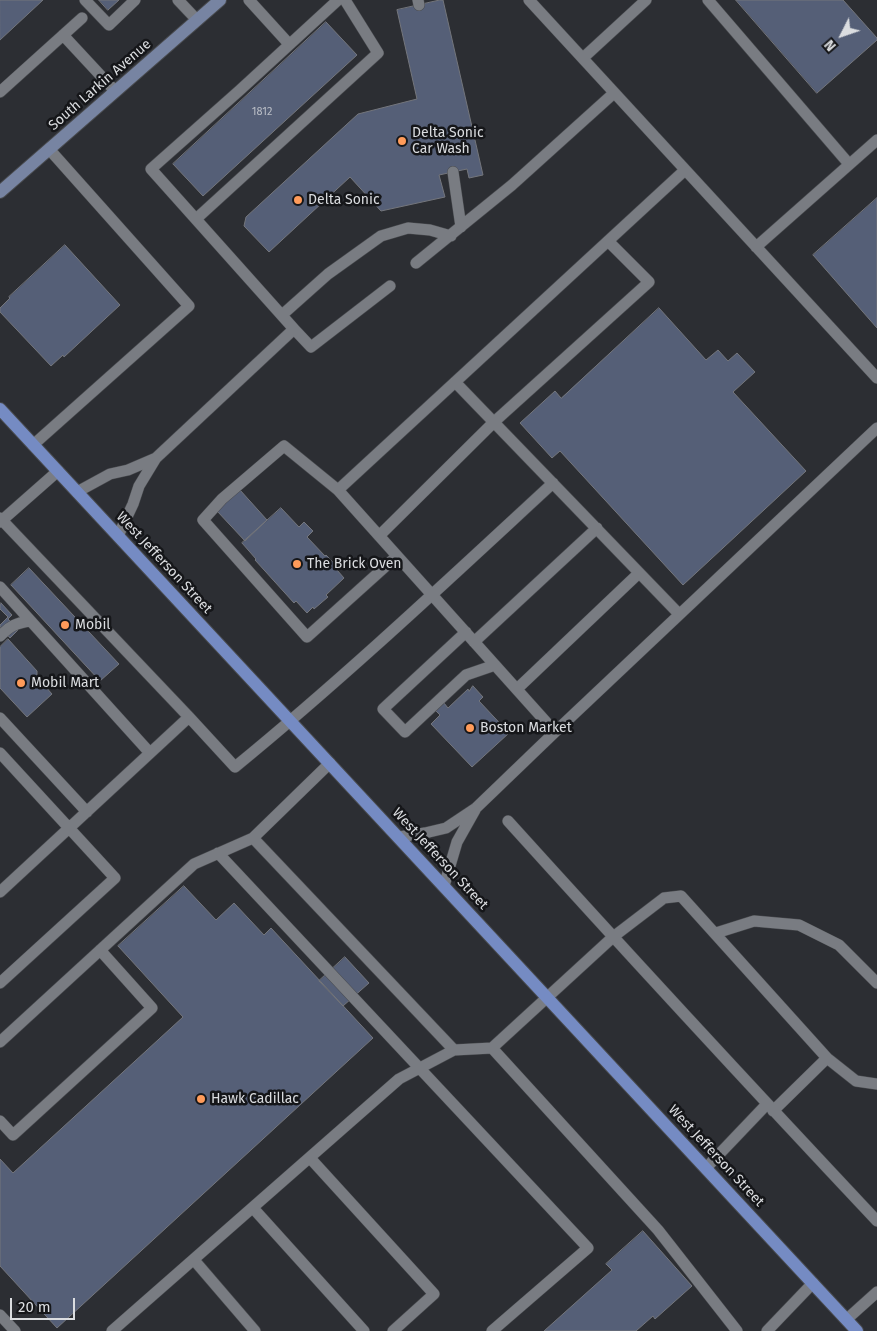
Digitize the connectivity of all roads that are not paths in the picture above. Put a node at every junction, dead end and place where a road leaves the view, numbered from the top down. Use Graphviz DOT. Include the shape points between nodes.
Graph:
graph roads {
  1 [pos="85,0"];
  2 [pos="135,0"];
  3 [pos="178,0"];
  4 [pos="220,0"];
  5 [pos="249,0"];
  6 [pos="338,0"];
  7 [pos="345,0"];
  8 [pos="529,0"];
  9 [pos="646,0"];
  10 [pos="708,0"];
  11 [pos="82,18"];
  12 [pos="197,20"];
  13 [pos="63,35"];
  14 [pos="296,42"];
  15 [pos="583,58"];
  16 [pos="115,91"];
  17 [pos="0,92"];
  18 [pos="614,93"];
  19 [pos="877,140"];
  20 [pos="49,149"];
  21 [pos="251,152"];
  22 [pos="259,161"];
  23 [pos="849,164"];
  24 [pos="685,170"];
  25 [pos="453,172"];
  26 [pos="226,175"];
  27 [pos="235,184"];
  28 [pos="0,192"];
  29 [pos="196,219"];
  30 [pos="461,227"];
  31 [pos="451,236"];
  32 [pos="608,241"];
  33 [pos="756,247"];
  34 [pos="416,264"];
  35 [pos="390,286"];
  36 [pos="282,315"];
  37 [pos="294,329"];
  38 [pos="877,378"];
  39 [pos="455,382"];
  40 [pos="0,409"];
  41 [pos="494,422"];
  42 [pos="877,428"];
  43 [pos="33,445"];
  44 [pos="156,458"];
  45 [pos="58,471"];
  46 [pos="553,483"];
  47 [pos="338,490"];
  48 [pos="77,492"];
  49 [pos="1,520"];
  50 [pos="597,528"];
  51 [pos="118,536"];
  52 [pos="379,536"];
  53 [pos="397,556"];
  54 [pos="639,572"];
  55 [pos="0,587"];
  56 [pos="432,595"];
  57 [pos="680,614"];
  58 [pos="30,621"];
  59 [pos="466,632"];
  60 [pos="0,636"];
  61 [pos="474,642"];
  62 [pos="495,665"];
  63 [pos="517,689"];
  64 [pos="189,717"];
  65 [pos="0,718"];
  66 [pos="291,721"];
  67 [pos="555,732"];
  68 [pos="0,753"];
  69 [pos="150,753"];
  70 [pos="330,763"];
  71 [pos="476,808"];
  72 [pos="87,812"];
  73 [pos="508,821"];
  74 [pos="69,828"];
  75 [pos="399,837"];
  76 [pos="253,838"];
  77 [pos="218,853"];
  78 [pos="444,886"];
  79 [pos="0,892"];
  80 [pos="716,933"];
  81 [pos="612,937"];
  82 [pos="100,950"];
  83 [pos="877,982"];
  84 [pos="0,983"];
  85 [pos="548,997"];
  86 [pos="0,1042"];
  87 [pos="492,1048"];
  88 [pos="454,1050"];
  89 [pos="827,1058"];
  90 [pos="420,1068"];
  91 [pos="877,1084"];
  92 [pos="770,1107"];
  93 [pos="0,1121"];
  94 [pos="310,1158"];
  95 [pos="706,1168"];
  96 [pos="253,1208"];
  97 [pos="877,1221"];
  98 [pos="194,1260"];
  99 [pos="813,1283"];
  100 [pos="877,1292"];
  101 [pos="0,1315"];
  102 [pos="847,1320"];
  103 [pos="15,1331"];
  104 [pos="112,1331"];
  105 [pos="255,1331"];
  106 [pos="364,1331"];
  107 [pos="393,1331"];
  108 [pos="492,1331"];
  109 [pos="736,1331"];
  110 [pos="767,1331"];
  111 [pos="857,1331"];
  1 -- 2 [label="lane" via="109,25"];
  3 -- 12 [label="lane"];
  4 -- 12 [label="main road, South Larkin Avenue"];
  5 -- 14 [label="lane"];
  6 -- 14 [label="lane"];
  7 -- 22 [label="lane" via="378,53 337,81 279,134"];
  8 -- 15 [label="lane"];
  9 -- 15 [label="lane"];
  10 -- 23 [label="lane"];
  11 -- 13 [label="lane"];
  12 -- 16 [label="main road, South Larkin Avenue"];
  13 -- 16 [label="lane"];
  13 -- 17 [label="lane"];
  14 -- 29 [label="lane" via="192,139 151,169"];
  15 -- 18 [label="lane"];
  16 -- 20 [label="main road, South Larkin Avenue"];
  18 -- 24 [label="lane"];
  18 -- 30 [label="lane"];
  19 -- 23 [label="lane"];
  20 -- 28 [label="main road, South Larkin Avenue"];
  20 -- 43 [label="lane" via="189,306"];
  21 -- 22 [label="lane"];
  22 -- 27 [label="lane"];
  23 -- 33 [label="lane"];
  24 -- 32 [label="lane"];
  24 -- 33 [label="lane"];
  25 -- 30 [label="lane"];
  26 -- 27 [label="lane"];
  27 -- 29 [label="lane"];
  29 -- 36 [label="lane"];
  30 -- 31 [label="lane"];
  31 -- 34 [label="lane"];
  31 -- 36 [label="lane" via="408,228 381,236 328,274"];
  32 -- 39 [label="lane"];
  32 -- 41 [label="lane" via="648,282"];
  33 -- 38 [label="lane"];
  35 -- 37 [label="lane" via="311,347"];
  36 -- 37 [label="lane"];
  37 -- 44 [label="lane"];
  39 -- 41 [label="lane"];
  39 -- 47 [label="lane"];
  40 -- 43 [label="main road, West Jefferson Street"];
  41 -- 46 [label="lane"];
  41 -- 52 [label="lane"];
  42 -- 57 [label="lane"];
  43 -- 45 [label="main road, West Jefferson Street"];
  44 -- 48 [label="lane" via="110,474"];
  44 -- 51 [label="lane"];
  45 -- 48 [label="main road, West Jefferson Street"];
  45 -- 49 [label="lane"];
  46 -- 50 [label="lane"];
  46 -- 56 [label="lane"];
  47 -- 52 [label="lane"];
  47 -- 53 [label="lane" via="284,446 222,499 203,520 308,637"];
  48 -- 51 [label="main road, West Jefferson Street"];
  49 -- 64 [label="lane"];
  50 -- 54 [label="lane"];
  50 -- 61 [label="lane"];
  51 -- 66 [label="main road, West Jefferson Street"];
  52 -- 53 [label="lane"];
  53 -- 56 [label="lane"];
  54 -- 57 [label="lane"];
  54 -- 63 [label="lane"];
  55 -- 58 [label="lane"];
  56 -- 59 [label="lane"];
  56 -- 66 [label="lane"];
  57 -- 67 [label="lane"];
  58 -- 60 [label="lane" via="10,627"];
  58 -- 69 [label="lane"];
  59 -- 61 [label="lane"];
  59 -- 62 [label="lane" via="383,709 405,732 466,675"];
  61 -- 62 [label="lane"];
  62 -- 63 [label="lane"];
  63 -- 67 [label="lane"];
  64 -- 66 [label="lane" via="235,767"];
  64 -- 69 [label="lane"];
  65 -- 72 [label="lane"];
  66 -- 70 [label="main road, West Jefferson Street"];
  67 -- 71 [label="lane"];
  68 -- 74 [label="lane"];
  69 -- 72 [label="lane"];
  70 -- 75 [label="main road, West Jefferson Street"];
  70 -- 76 [label="lane"];
  71 -- 75 [label="lane" via="446,828"];
  71 -- 78 [label="lane" via="457,842"];
  72 -- 74 [label="lane"];
  73 -- 81 [label="lane"];
  74 -- 79 [label="lane"];
  74 -- 84 [label="lane" via="115,878"];
  75 -- 78 [label="main road, West Jefferson Street"];
  76 -- 77 [label="lane"];
  76 -- 88 [label="lane"];
  77 -- 82 [label="lane" via="194,864"];
  77 -- 90 [label="lane"];
  78 -- 85 [label="main road, West Jefferson Street"];
  80 -- 81 [label="lane" via="681,896 664,898"];
  80 -- 83 [label="lane" via="754,921 798,926 839,944"];
  80 -- 89 [label="lane"];
  81 -- 85 [label="lane"];
  81 -- 92 [label="lane"];
  82 -- 86 [label="lane"];
  82 -- 93 [label="lane" via="152,1008 13,1135"];
  85 -- 87 [label="lane"];
  85 -- 95 [label="main road, West Jefferson Street"];
  87 -- 88 [label="lane"];
  87 -- 109 [label="lane" via="658,1230"];
  88 -- 90 [label="lane"];
  89 -- 91 [label="lane" via="856,1081"];
  89 -- 92 [label="lane"];
  90 -- 94 [label="lane" via="399,1079"];
  90 -- 108 [label="lane" via="588,1248"];
  92 -- 95 [label="lane"];
  92 -- 97 [label="lane"];
  94 -- 96 [label="lane"];
  94 -- 107 [label="lane" via="434,1294"];
  95 -- 99 [label="main road, West Jefferson Street"];
  96 -- 98 [label="lane"];
  96 -- 106 [label="lane"];
  98 -- 104 [label="lane"];
  98 -- 105 [label="lane"];
  99 -- 102 [label="main road, West Jefferson Street"];
  99 -- 110 [label="lane"];
  100 -- 102 [label="lane"];
  101 -- 103 [label="lane"];
  102 -- 111 [label="main road, West Jefferson Street"];
}
